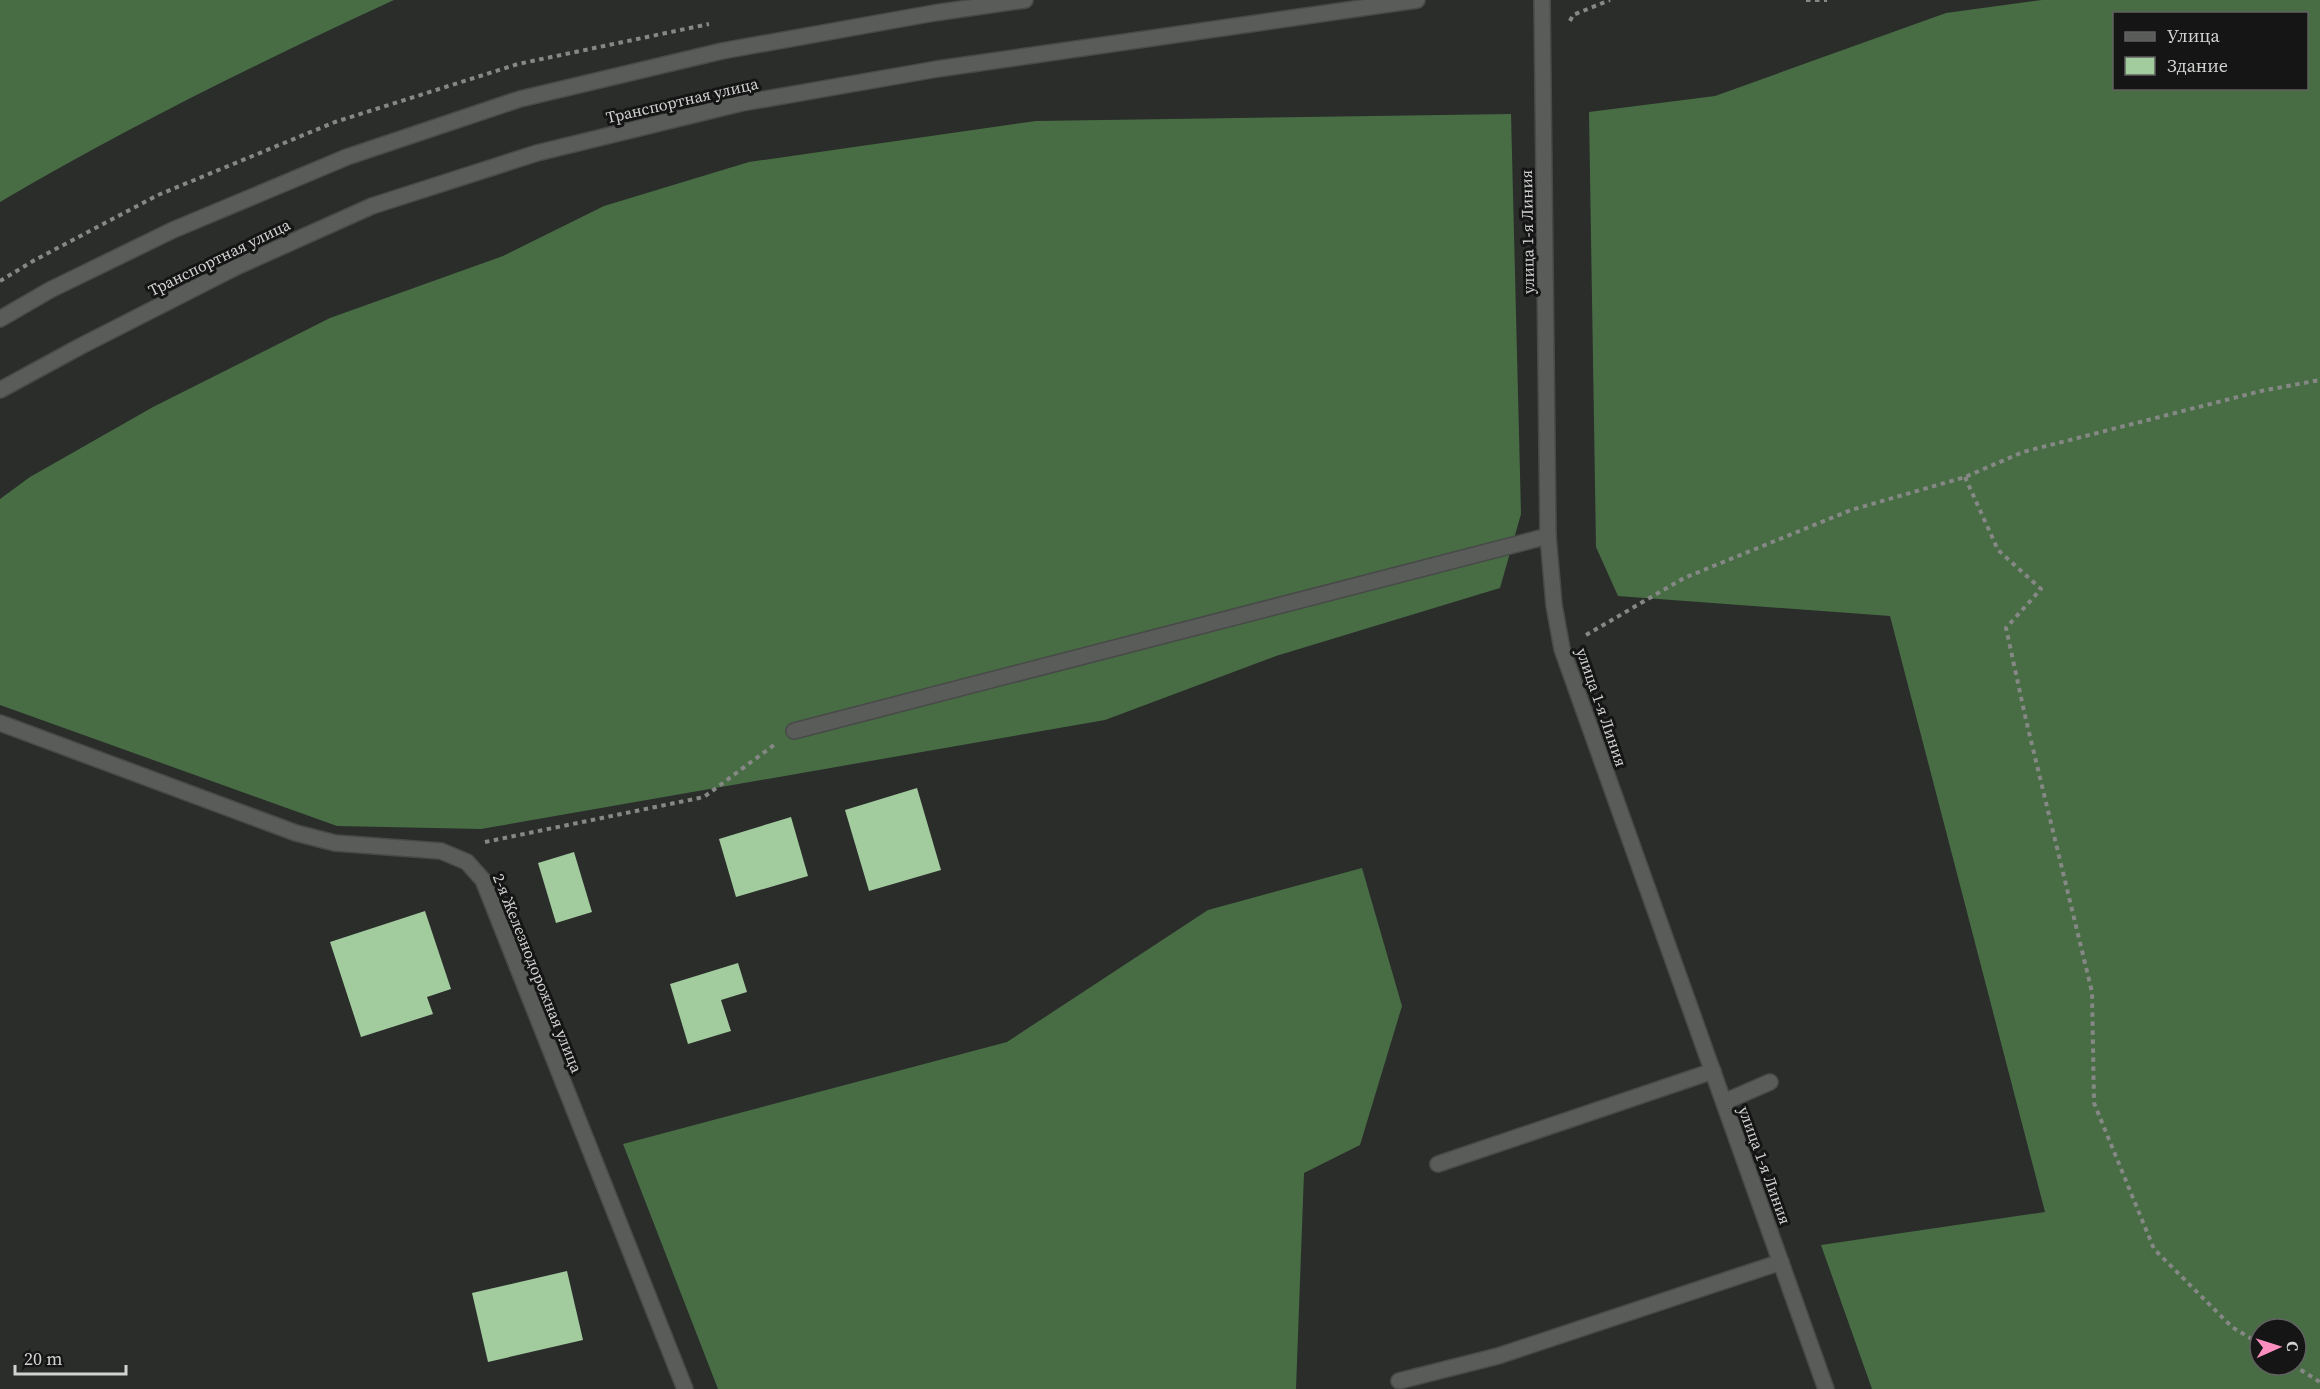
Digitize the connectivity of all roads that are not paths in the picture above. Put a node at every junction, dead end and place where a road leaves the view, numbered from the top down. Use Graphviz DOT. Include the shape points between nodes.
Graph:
graph roads {
  1 [pos="1025,0"];
  2 [pos="1417,0"];
  3 [pos="1542,0"];
  4 [pos="0,319"];
  5 [pos="0,390"];
  6 [pos="1548,536"];
  7 [pos="0,723"];
  8 [pos="794,731"];
  9 [pos="1713,1071"];
  10 [pos="1770,1082"];
  11 [pos="1724,1102"];
  12 [pos="1438,1164"];
  13 [pos="1781,1262"];
  14 [pos="1399,1381"];
  15 [pos="685,1389"];
  16 [pos="1826,1389"];
  1 -- 4 [label="street" via="722,51 520,99 346,157 173,230"];
  2 -- 5 [label="street, Транспортная улица" via="925,71 742,104 537,153 372,206 236,267"];
  3 -- 6 [label="street, улица 1-я Линия"];
  6 -- 8 [label="street"];
  6 -- 9 [label="street, улица 1-я Линия" via="1562,649"];
  7 -- 15 [label="street, 2-я Железнодорожная улица" via="296,833 335,843 441,851 467,862 483,880"];
  9 -- 11 [label="street, улица 1-я Линия"];
  9 -- 12 [label="street"];
  10 -- 11 [label="street"];
  11 -- 13 [label="street, улица 1-я Линия"];
  13 -- 14 [label="street" via="1498,1356"];
  13 -- 16 [label="street, улица 1-я Линия"];
}
